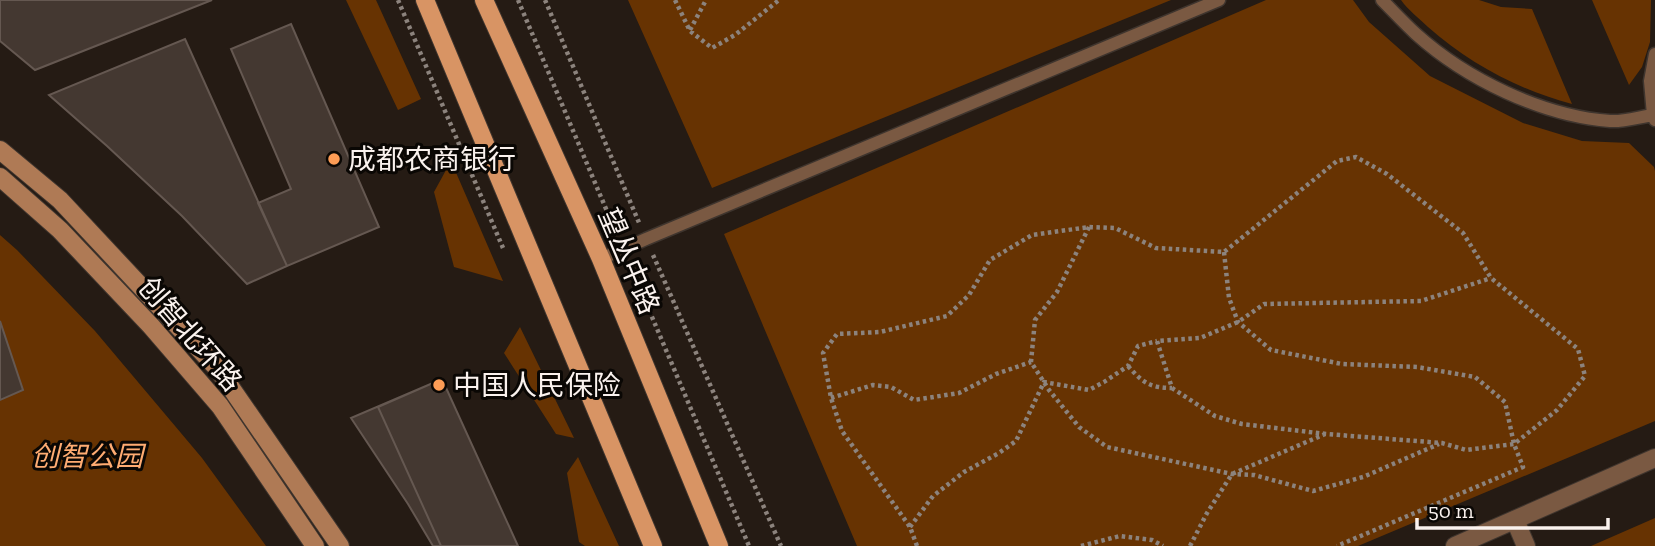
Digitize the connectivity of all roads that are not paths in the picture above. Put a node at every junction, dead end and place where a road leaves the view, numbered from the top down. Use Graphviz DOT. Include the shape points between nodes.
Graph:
graph roads {
  1 [pos="425,0"];
  2 [pos="484,0"];
  3 [pos="1219,0"];
  4 [pos="1382,0"];
  5 [pos="1655,54"];
  6 [pos="1654,118"];
  7 [pos="0,150"];
  8 [pos="0,177"];
  9 [pos="601,259"];
  10 [pos="1655,458"];
  11 [pos="1515,520"];
  12 [pos="315,546"];
  13 [pos="340,546"];
  14 [pos="653,546"];
  15 [pos="719,546"];
  16 [pos="1455,546"];
  17 [pos="1526,546"];
  1 -- 14 [label="main road"];
  2 -- 9 [label="main road, 望丛中路"];
  3 -- 9 [label="lane"];
  4 -- 6 [label="lane" via="1418,36 1462,68 1516,97 1574,116 1613,121"];
  5 -- 6 [label="lane" via="1650,81"];
  7 -- 13 [label="main road" via="60,200 218,369"];
  8 -- 12 [label="main road, 创智北环路" via="60,230 220,406"];
  9 -- 15 [label="main road, 望丛中路"];
  10 -- 11 [label="street"];
  11 -- 16 [label="street"];
  11 -- 17 [label="street"];
}
